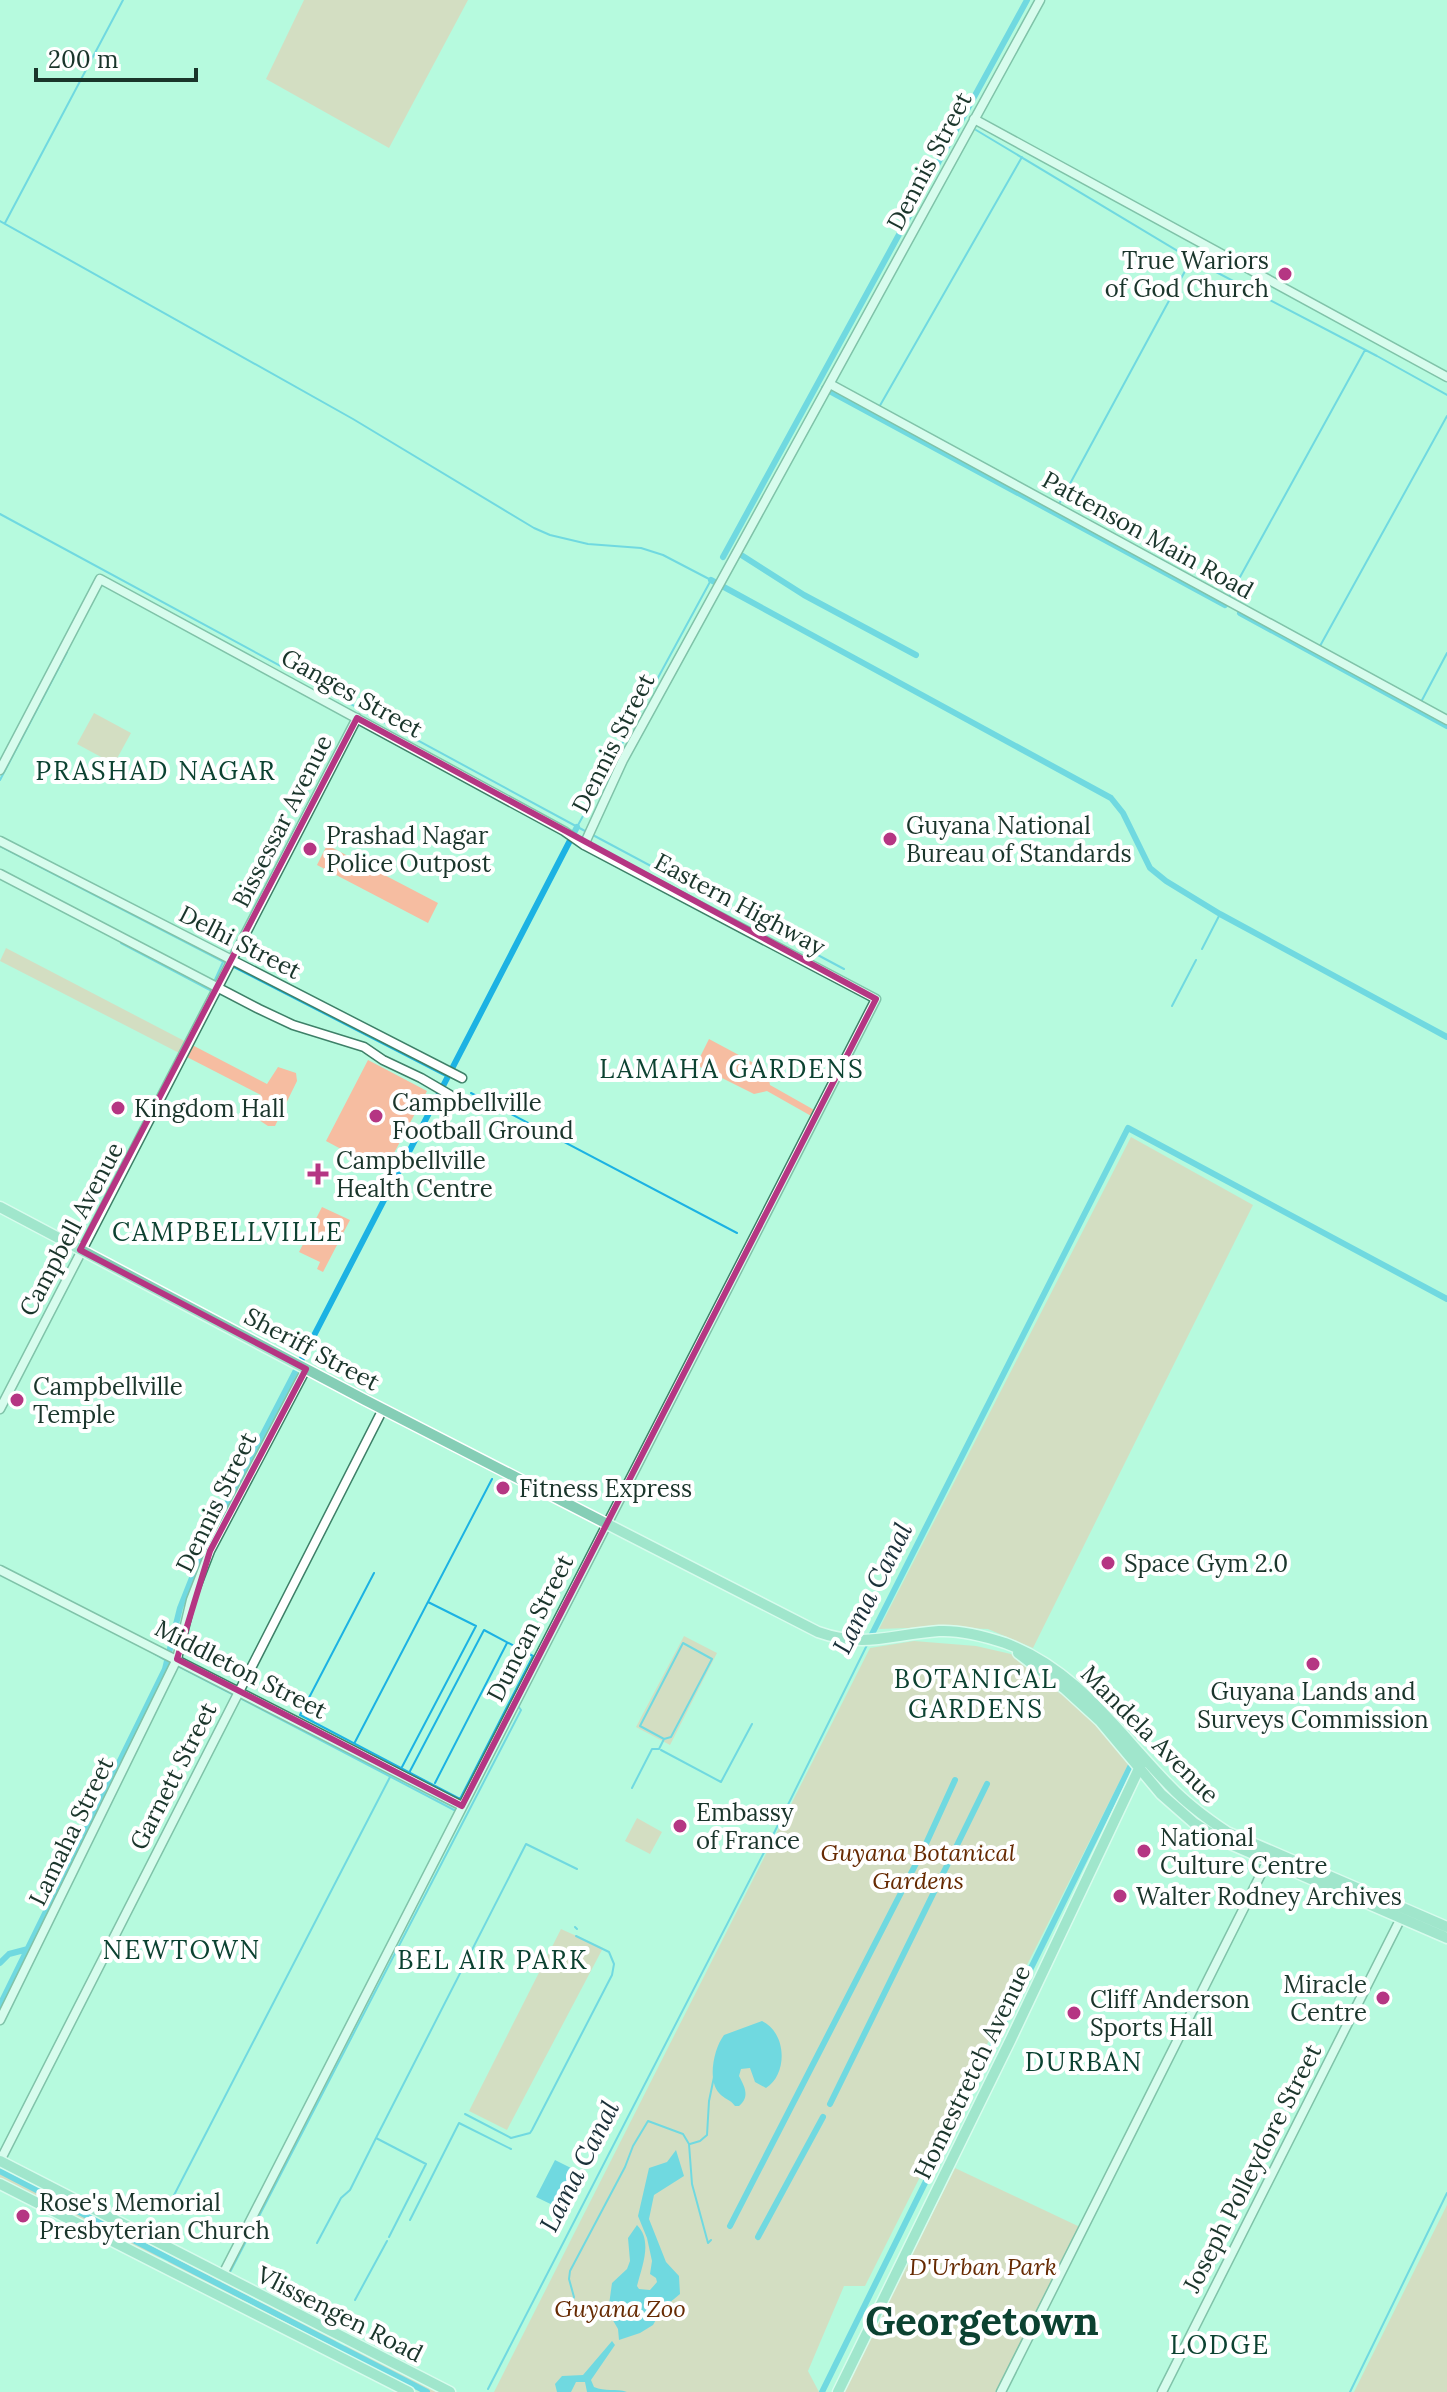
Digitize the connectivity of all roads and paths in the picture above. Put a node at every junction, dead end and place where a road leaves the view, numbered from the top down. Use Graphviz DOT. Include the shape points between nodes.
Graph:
graph roads {
  1 [pos="1040,0"];
  2 [pos="974,119"];
  3 [pos="1447,377"];
  4 [pos="830,384"];
  5 [pos="357,718"];
  6 [pos="1447,720"];
  7 [pos="0,770"];
  8 [pos="586,839"];
  9 [pos="0,841"];
  10 [pos="0,874"];
  11 [pos="231,964"];
  12 [pos="218,989"];
  13 [pos="876,999"];
  14 [pos="462,1078"];
  15 [pos="450,1095"];
  16 [pos="155,1112"];
  17 [pos="0,1207"];
  18 [pos="80,1250"];
  19 [pos="306,1369"];
  20 [pos="0,1409"];
  21 [pos="383,1409"];
  22 [pos="609,1526"];
  23 [pos="0,1570"];
  24 [pos="172,1659"];
  25 [pos="239,1691"];
  26 [pos="1142,1762"];
  27 [pos="462,1806"];
  28 [pos="1270,1856"];
  29 [pos="1402,1914"];
  30 [pos="1447,1927"];
  31 [pos="1447,1938"];
  32 [pos="0,2020"];
  33 [pos="0,2161"];
  34 [pos="0,2184"];
  35 [pos="222,2276"];
  36 [pos="409,2392"];
  37 [pos="450,2392"];
  38 [pos="838,2392"];
  39 [pos="1001,2392"];
  40 [pos="1162,2392"];
  1 -- 2 [label="street, Dennis Street"];
  2 -- 3 [label="street"];
  2 -- 4 [label="street, Dennis Street"];
  4 -- 6 [label="street, Pattenson Main Road"];
  4 -- 8 [label="street, Dennis Street" via="618,770"];
  5 -- 7 [label="street, Ganges Street" via="100,579"];
  5 -- 8 [label="street, Ganges Street"];
  5 -- 11 [label="street, Bissessar Avenue"];
  8 -- 13 [label="street, Eastern Highway"];
  9 -- 11 [label="street, Delhi Street"];
  10 -- 12 [label="street, Delhi Street"];
  11 -- 12 [label="street, Bissessar Avenue"];
  11 -- 14 [label="street, Delhi Street"];
  12 -- 15 [label="street, Delhi Street" via="293,1025 364,1047"];
  12 -- 16 [label="street, Bissessar Avenue"];
  13 -- 22 [label="street, Duncan Street"];
  16 -- 18 [label="street, Campbell Avenue"];
  17 -- 18 [label="main road, Sheriff Street"];
  18 -- 19 [label="main road, Sheriff Street"];
  18 -- 20 [label="street, Campbell Avenue"];
  19 -- 21 [label="main road, Sheriff Street"];
  19 -- 24 [label="street, Dennis Street" via="210,1551"];
  21 -- 22 [label="main road, Sheriff Street"];
  21 -- 25 [label="street, Garnett Street"];
  22 -- 26 [label="main road, Mandela Avenue" via="835,1638 879,1640 939,1631 1003,1642 1065,1689"];
  22 -- 27 [label="street, Duncan Street"];
  23 -- 24 [label="street, Middleton Street"];
  24 -- 25 [label="street, Middleton Street"];
  24 -- 32 [label="street, Lamaha Street"];
  25 -- 27 [label="street, Middleton Street"];
  25 -- 33 [label="street, Garnett Street"];
  26 -- 28 [label="main road, Mandela Avenue" via="1161,1794 1194,1823 1221,1840"];
  26 -- 38 [label="main road, Homestretch Avenue"];
  27 -- 35 [label="street, Duncan Street"];
  28 -- 29 [label="main road, Mandela Avenue"];
  28 -- 39 [label="street"];
  29 -- 30 [label="main road, Mandela Avenue"];
  29 -- 31 [label="main road, Mandela Avenue"];
  29 -- 40 [label="street, Joseph Polleydore Street"];
  33 -- 35 [label="main road, Vlissengen Road"];
  34 -- 36 [label="main road"];
  35 -- 37 [label="main road, Vlissengen Road"];
}
